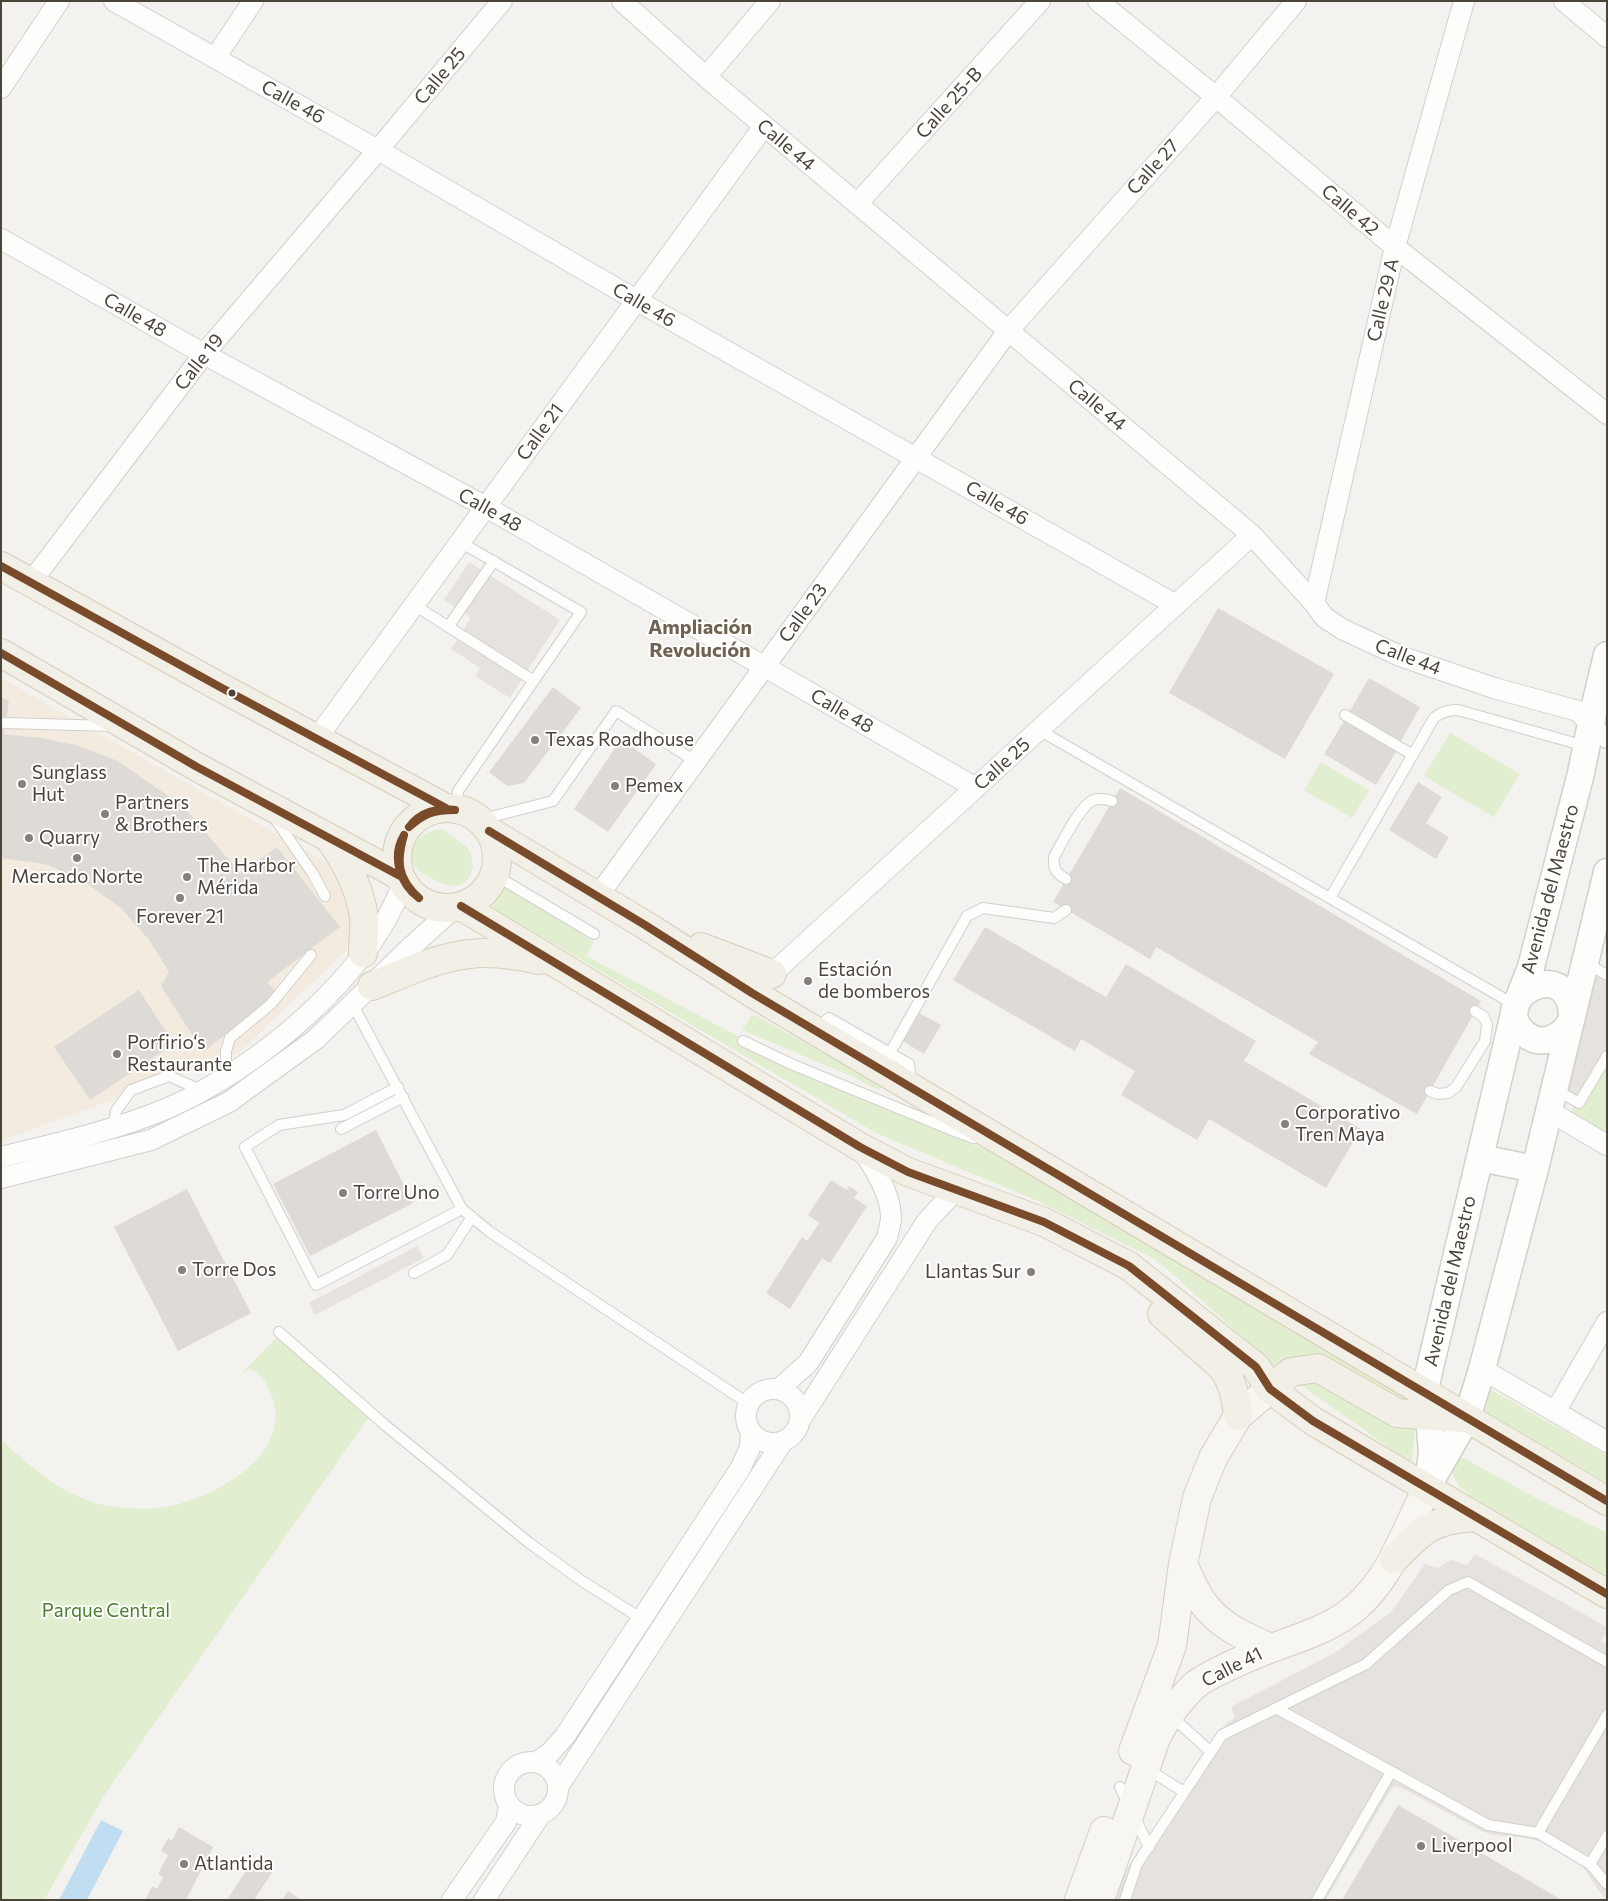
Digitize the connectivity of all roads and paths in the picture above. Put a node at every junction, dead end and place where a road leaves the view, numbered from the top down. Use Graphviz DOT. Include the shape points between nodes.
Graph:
graph roads {
  1 [pos="59,1"];
  2 [pos="114,1"];
  3 [pos="253,1"];
  4 [pos="502,1"];
  5 [pos="622,1"];
  6 [pos="770,1"];
  7 [pos="1040,1"];
  8 [pos="1098,1"];
  9 [pos="1296,1"];
  10 [pos="1464,1"];
  11 [pos="1564,1"];
  12 [pos="1607,37"];
  13 [pos="215,58"];
  14 [pos="706,77"];
  15 [pos="1,88"];
  16 [pos="1216,97"];
  17 [pos="764,126"];
  18 [pos="378,150"];
  19 [pos="857,204"];
  20 [pos="1,239"];
  21 [pos="1395,247"];
  22 [pos="636,300"];
  23 [pos="1008,331"];
  24 [pos="204,354"];
  25 [pos="1607,414"];
  26 [pos="916,457"];
  27 [pos="486,507"];
  28 [pos="1252,535"];
  29 [pos="460,542"];
  30 [pos="494,561"];
  31 [pos="1,566"];
  32 [pos="31,582"];
  33 [pos="1314,603"];
  34 [pos="1176,605"];
  35 [pos="414,606"];
  36 [pos="448,627"];
  37 [pos="1,653"];
  38 [pos="1607,655"];
  39 [pos="764,667"];
  40 [pos="534,681"];
  41 [pos="1345,715"];
  42 [pos="5,723"];
  43 [pos="128,726"];
  44 [pos="1039,730"];
  45 [pos="1595,737"];
  46 [pos="317,738"];
  47 [pos="1413,755"];
  48 [pos="695,761"];
  49 [pos="976,788"];
  50 [pos="262,801"];
  51 [pos="1112,801"];
  52 [pos="468,817"];
  53 [pos="327,836"];
  54 [pos="1607,872"];
  55 [pos="494,874"];
  56 [pos="402,879"];
  57 [pos="1066,879"];
  58 [pos="325,896"];
  59 [pos="598,896"];
  60 [pos="1330,898"];
  61 [pos="458,907"];
  62 [pos="1066,910"];
  63 [pos="644,925"];
  64 [pos="594,934"];
  65 [pos="363,953"];
  66 [pos="311,955"];
  67 [pos="556,963"];
  68 [pos="1596,968"];
  69 [pos="772,974"];
  70 [pos="372,986"];
  71 [pos="752,993"];
  72 [pos="353,1005"];
  73 [pos="1516,1006"];
  74 [pos="1475,1011"];
  75 [pos="1571,1019"];
  76 [pos="743,1041"];
  77 [pos="1607,1056"];
  78 [pos="885,1061"];
  79 [pos="226,1078"];
  80 [pos="398,1087"];
  81 [pos="203,1091"];
  82 [pos="1430,1091"];
  83 [pos="403,1097"];
  84 [pos="1552,1100"];
  85 [pos="113,1126"];
  86 [pos="341,1129"];
  87 [pos="1607,1145"];
  88 [pos="860,1147"];
  89 [pos="1018,1152"];
  90 [pos="1,1157"];
  91 [pos="1480,1158"];
  92 [pos="1535,1168"];
  93 [pos="1,1178"];
  94 [pos="957,1189"];
  95 [pos="1002,1206"];
  96 [pos="462,1209"];
  97 [pos="472,1217"];
  98 [pos="414,1273"];
  99 [pos="1607,1322"];
  100 [pos="279,1332"];
  101 [pos="1482,1369"];
  102 [pos="779,1389"];
  103 [pos="1270,1390"];
  104 [pos="749,1404"];
  105 [pos="1426,1404"];
  106 [pos="1555,1412"];
  107 [pos="1238,1416"];
  108 [pos="1467,1418"];
  109 [pos="800,1420"];
  110 [pos="751,1432"];
  111 [pos="783,1441"];
  112 [pos="1607,1442"];
  113 [pos="1427,1489"];
  114 [pos="1607,1501"];
  115 [pos="1474,1517"];
  116 [pos="1394,1560"];
  117 [pos="1184,1564"];
  118 [pos="1607,1594"];
  119 [pos="642,1619"];
  120 [pos="1271,1648"];
  121 [pos="1607,1662"];
  122 [pos="1160,1707"];
  123 [pos="1276,1708"];
  124 [pos="1607,1714"];
  125 [pos="1211,1752"];
  126 [pos="536,1762"];
  127 [pos="1138,1763"];
  128 [pos="1391,1772"];
  129 [pos="558,1787"];
  130 [pos="1184,1792"];
  131 [pos="1125,1799"];
  132 [pos="509,1805"];
  133 [pos="541,1814"];
  134 [pos="1538,1833"];
  135 [pos="1607,1836"];
  136 [pos="1149,1847"];
  137 [pos="1590,1864"];
  138 [pos="1607,1884"];
  139 [pos="452,1900"];
  140 [pos="484,1900"];
  141 [pos="1079,1900"];
  142 [pos="1100,1900"];
  143 [pos="1124,1900"];
  144 [pos="1317,1900"];
  1 -- 15 [label="street"];
  2 -- 13 [label="street, Calle 46"];
  3 -- 13 [label="street"];
  4 -- 18 [label="street, Calle 25"];
  5 -- 14 [label="street, Calle 44"];
  6 -- 14 [label="street"];
  7 -- 19 [label="street, Calle 25-B"];
  8 -- 16 [label="street, Calle 42"];
  9 -- 16 [label="street, Calle 27"];
  10 -- 21 [label="street, Calle 29 A"];
  11 -- 12 [label="street"];
  13 -- 18 [label="street, Calle 46"];
  14 -- 17 [label="street, Calle 44"];
  16 -- 21 [label="street, Calle 42"];
  16 -- 23 [label="street, Calle 27"];
  17 -- 19 [label="street, Calle 44"];
  17 -- 22 [label="street, Calle 21"];
  18 -- 22 [label="street, Calle 46"];
  18 -- 24 [label="street, Calle 19"];
  19 -- 23 [label="street, Calle 44"];
  20 -- 24 [label="street, Calle 48"];
  21 -- 25 [label="street, Calle 42"];
  21 -- 33 [label="street, Calle 29 A"];
  22 -- 26 [label="street, Calle 46"];
  22 -- 27 [label="street, Calle 21"];
  23 -- 26 [label="street, Calle 23"];
  23 -- 28 [label="street, Calle 44"];
  24 -- 27 [label="street, Calle 48"];
  24 -- 32 [label="street, Calle 19"];
  26 -- 34 [label="street, Calle 46"];
  26 -- 39 [label="street, Calle 23"];
  27 -- 29 [label="street, Calle 21"];
  27 -- 39 [label="street, Calle 48"];
  28 -- 33 [label="street, Calle 44"];
  28 -- 34 [label="street, Calle 25"];
  29 -- 30 [label="lane"];
  29 -- 35 [label="street, Calle 21"];
  30 -- 36 [label="lane"];
  30 -- 40 [label="lane" via="581,612"];
  31 -- 32 [label="main road"];
  32 -- 46 [label="main road"];
  33 -- 45 [label="street, Calle 44" via="1324,617 1336,625 1400,656 1494,688 1578,711"];
  34 -- 44 [label="street, Calle 25"];
  35 -- 36 [label="lane"];
  35 -- 46 [label="street, Calle 21"];
  36 -- 40 [label="lane"];
  37 -- 43 [label="main road"];
  38 -- 45 [label="street, Avenida del Maestro"];
  39 -- 48 [label="street, Calle 23"];
  39 -- 49 [label="street, Calle 48"];
  40 -- 52 [label="lane" via="458,791"];
  41 -- 47 [label="lane"];
  42 -- 43 [label="lane"];
  43 -- 50 [label="main road"];
  44 -- 49 [label="street, Calle 25"];
  44 -- 60 [label="lane"];
  45 -- 47 [label="lane" via="1450,710 1434,718"];
  45 -- 73 [label="street, Avenida del Maestro" via="1581,773 1531,967"];
  46 -- 52 [label="main road"];
  47 -- 60 [label="lane"];
  48 -- 52 [label="lane" via="616,711 554,801"];
  48 -- 59 [label="street, Calle 23"];
  49 -- 69 [label="street, Calle 25"];
  50 -- 53 [label="main road"];
  50 -- 58 [label="lane" via="290,838"];
  51 -- 57 [label="lane" via="1093,800 1085,806 1054,857 1056,874"];
  52 -- 55 [label="main road" via="494,843 497,856"];
  52 -- 56 [label="main road" via="434,810 413,821 400,841 397,864"];
  52 -- 59 [label="main road"];
  53 -- 56 [label="main road"];
  53 -- 65 [label="main road" via="356,884 364,919"];
  54 -- 68 [label="street"];
  55 -- 61 [label="main road" via="483,892 473,901"];
  55 -- 64 [label="lane"];
  56 -- 61 [label="main road" via="413,895 426,903"];
  56 -- 65 [label="street" via="393,906"];
  59 -- 63 [label="main road"];
  60 -- 73 [label="lane"];
  61 -- 67 [label="main road"];
  61 -- 70 [label="street" via="432,927"];
  62 -- 78 [label="lane" via="1054,918 983,908 967,916"];
  63 -- 69 [label="main road"];
  63 -- 71 [label="main road"];
  65 -- 79 [label="street" via="336,987 298,1024"];
  66 -- 79 [label="lane" via="271,1004 230,1038 226,1051"];
  67 -- 70 [label="main road" via="512,954 470,954 435,962"];
  67 -- 88 [label="main road"];
  68 -- 75 [label="street"];
  69 -- 71 [label="street, Calle 25"];
  70 -- 72 [label="street"];
  71 -- 78 [label="main road" via="813,1030"];
  72 -- 80 [label="lane"];
  72 -- 93 [label="street" via="316,1039 229,1102 150,1140"];
  73 -- 75 [label="street" via="1518,1025 1531,1038 1549,1041 1558,1037"];
  73 -- 75 [label="street" via="1525,990 1543,984 1552,985 1568,996"];
  73 -- 91 [label="street, Avenida del Maestro"];
  74 -- 82 [label="lane" via="1484,1017 1487,1025 1485,1041 1456,1087 1448,1093"];
  75 -- 84 [label="street"];
  76 -- 89 [label="lane" via="954,1131"];
  77 -- 84 [label="lane" via="1579,1103"];
  78 -- 89 [label="main road" via="912,1088"];
  79 -- 81 [label="street"];
  80 -- 83 [label="lane"];
  80 -- 96 [label="lane" via="344,1116 279,1125 245,1147 316,1285"];
  81 -- 85 [label="street" via="167,1108"];
  81 -- 85 [label="lane" via="169,1076 131,1090 116,1111"];
  83 -- 86 [label="lane"];
  83 -- 96 [label="lane"];
  84 -- 87 [label="street"];
  84 -- 92 [label="street"];
  85 -- 90 [label="street"];
  88 -- 94 [label="main road" via="908,1172"];
  88 -- 102 [label="street" via="886,1194 891,1217 888,1238 808,1363"];
  89 -- 105 [label="main road"];
  91 -- 92 [label="street"];
  91 -- 105 [label="street, Avenida del Maestro"];
  92 -- 101 [label="street"];
  94 -- 95 [label="main road"];
  94 -- 109 [label="street" via="927,1221"];
  95 -- 103 [label="main road" via="1044,1222 1129,1266 1256,1367"];
  95 -- 107 [label="main road" via="1045,1237 1113,1274 1147,1300 1223,1368 1236,1397"];
  96 -- 97 [label="lane"];
  97 -- 98 [label="lane" via="447,1255"];
  97 -- 104 [label="lane"];
  99 -- 106 [label="street"];
  100 -- 119 [label="lane" via="384,1425 528,1542"];
  101 -- 106 [label="street"];
  101 -- 108 [label="street"];
  102 -- 104 [label="street" via="761,1391"];
  102 -- 109 [label="street" via="793,1397"];
  103 -- 105 [label="main road" via="1291,1372 1318,1368 1397,1412"];
  103 -- 107 [label="main road, Calle 41"];
  103 -- 113 [label="main road" via="1313,1421"];
  104 -- 110 [label="street" via="746,1418"];
  105 -- 108 [label="main road"];
  105 -- 113 [label="street, Avenida del Maestro" via="1432,1453"];
  106 -- 112 [label="street"];
  107 -- 117 [label="main road, Calle 41" via="1213,1458 1197,1498"];
  108 -- 113 [label="street"];
  108 -- 114 [label="main road"];
  109 -- 111 [label="street" via="797,1429"];
  110 -- 111 [label="street" via="766,1442"];
  110 -- 119 [label="street" via="750,1448 740,1469"];
  111 -- 129 [label="street"];
  113 -- 115 [label="main road"];
  113 -- 116 [label="main road, Calle 41"];
  115 -- 116 [label="main road" via="1434,1524"];
  115 -- 118 [label="main road"];
  116 -- 120 [label="main road, Calle 41" via="1374,1589 1339,1620"];
  117 -- 120 [label="main road" via="1208,1609 1236,1632"];
  117 -- 122 [label="main road, Calle 41"];
  119 -- 126 [label="street" via="565,1736 551,1752"];
  120 -- 122 [label="main road, Calle 41" via="1219,1672"];
  121 -- 123 [label="lane" via="1468,1582 1449,1590 1366,1664"];
  122 -- 125 [label="lane"];
  122 -- 127 [label="main road, Calle 41"];
  123 -- 125 [label="lane" via="1222,1735"];
  123 -- 128 [label="lane"];
  124 -- 134 [label="lane"];
  125 -- 130 [label="lane"];
  126 -- 129 [label="street" via="551,1771"];
  126 -- 132 [label="street" via="518,1765 506,1778 504,1788"];
  127 -- 130 [label="lane"];
  127 -- 131 [label="main road, Calle 41"];
  128 -- 134 [label="lane" via="1488,1825"];
  128 -- 144 [label="lane"];
  129 -- 133 [label="street" via="554,1803"];
  130 -- 136 [label="lane"];
  131 -- 136 [label="lane"];
  131 -- 141 [label="main road, Calle 41"];
  131 -- 142 [label="main road, Calle 41"];
  132 -- 133 [label="street" via="523,1815"];
  132 -- 139 [label="street" via="506,1822"];
  133 -- 140 [label="street"];
  134 -- 137 [label="lane"];
  135 -- 137 [label="lane"];
  136 -- 143 [label="lane" via="1137,1864"];
  137 -- 138 [label="lane"];
}
